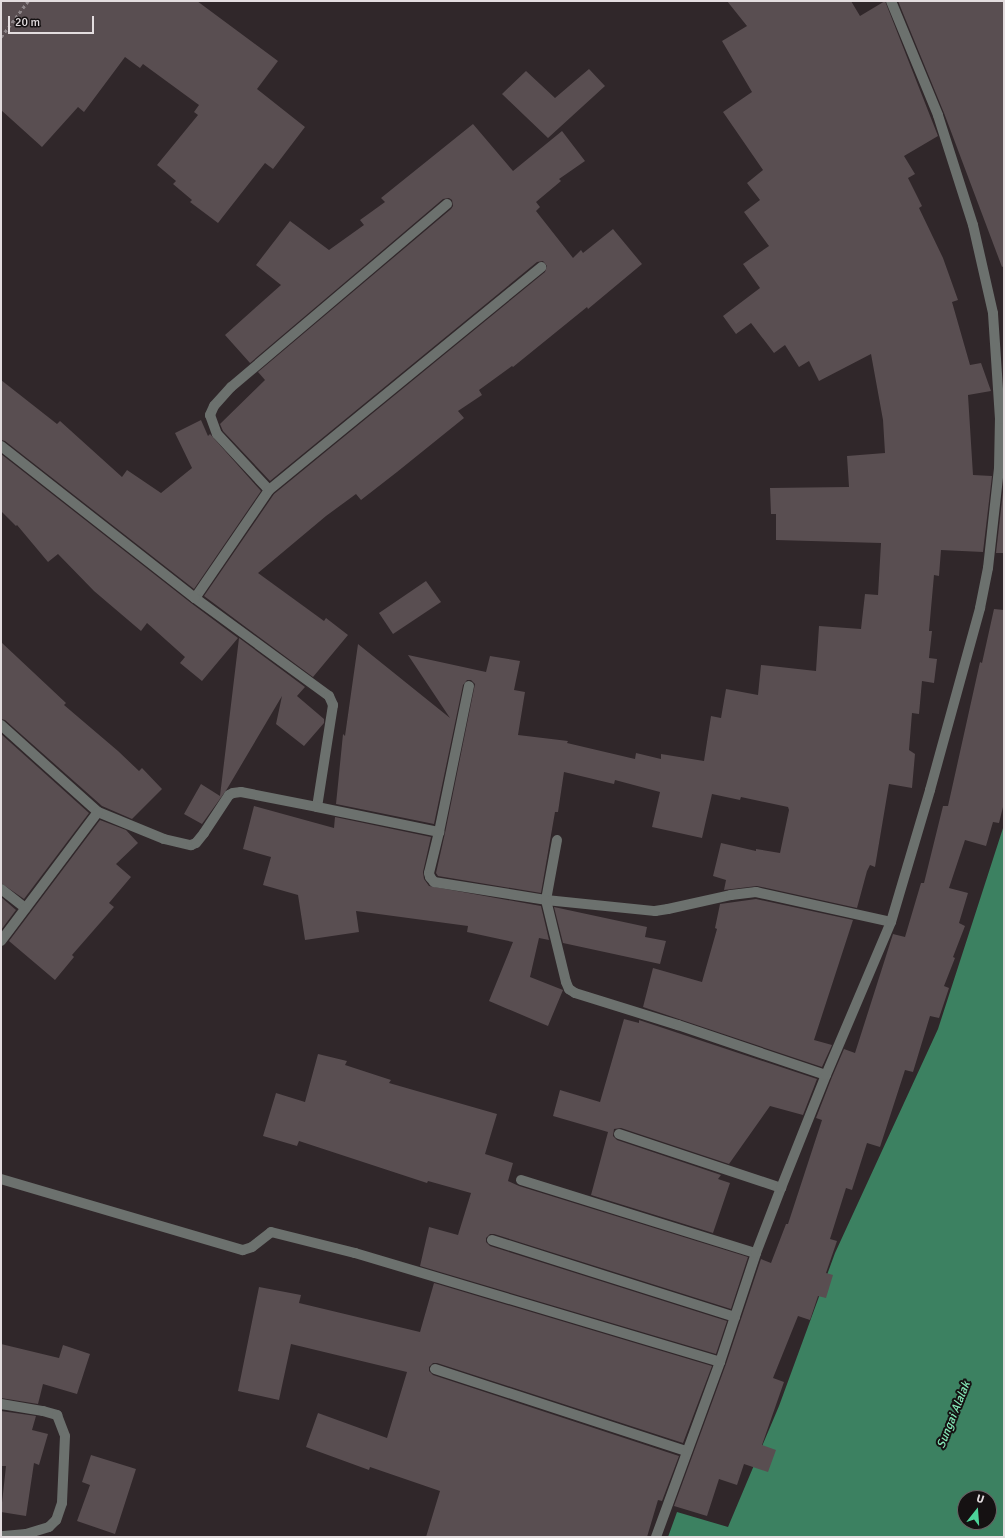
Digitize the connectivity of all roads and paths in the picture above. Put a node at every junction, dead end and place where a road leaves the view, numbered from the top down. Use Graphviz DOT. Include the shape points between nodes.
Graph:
graph roads {
  1 [pos="28,1"];
  2 [pos="891,1"];
  3 [pos="1,37"];
  4 [pos="447,204"];
  5 [pos="541,267"];
  6 [pos="1,446"];
  7 [pos="269,490"];
  8 [pos="195,598"];
  9 [pos="469,686"];
  10 [pos="1,725"];
  11 [pos="317,807"];
  12 [pos="98,812"];
  13 [pos="439,832"];
  14 [pos="557,840"];
  15 [pos="1,889"];
  16 [pos="546,900"];
  17 [pos="24,908"];
  18 [pos="890,922"];
  19 [pos="1,941"];
  20 [pos="826,1075"];
  21 [pos="619,1134"];
  22 [pos="1,1179"];
  23 [pos="521,1180"];
  24 [pos="780,1188"];
  25 [pos="492,1240"];
  26 [pos="756,1254"];
  27 [pos="735,1317"];
  28 [pos="720,1362"];
  29 [pos="435,1369"];
  30 [pos="1,1404"];
  31 [pos="686,1451"];
  32 [pos="1,1536"];
  33 [pos="656,1537"];
  1 -- 3 [label="path"];
  2 -- 18 [label="street" via="938,115 973,225 993,313 1000,419 996,498 988,568 980,608 930,790"];
  4 -- 7 [label="street" via="231,387 214,406 210,415 217,434"];
  5 -- 7 [label="street"];
  6 -- 8 [label="street"];
  7 -- 8 [label="street"];
  8 -- 11 [label="street" via="329,696 333,705"];
  9 -- 13 [label="street"];
  10 -- 12 [label="street"];
  11 -- 12 [label="street" via="241,792 229,794 204,833 191,845 164,839"];
  11 -- 13 [label="street"];
  12 -- 17 [label="street"];
  13 -- 16 [label="street" via="429,873 434,882"];
  14 -- 16 [label="street"];
  15 -- 17 [label="street"];
  16 -- 18 [label="street" via="655,911 731,894 756,892"];
  16 -- 20 [label="street" via="566,982 569,989 575,993"];
  17 -- 19 [label="street"];
  18 -- 20 [label="street"];
  20 -- 24 [label="street"];
  21 -- 24 [label="street"];
  22 -- 28 [label="street" via="243,1250 252,1247 271,1232 355,1253"];
  23 -- 26 [label="street"];
  24 -- 26 [label="street"];
  25 -- 27 [label="street"];
  26 -- 27 [label="street"];
  27 -- 28 [label="street"];
  28 -- 31 [label="street"];
  29 -- 31 [label="street"];
  30 -- 32 [label="street" via="56,1415 65,1436 62,1503 56,1520 49,1527 26,1534"];
  31 -- 33 [label="street"];
}
